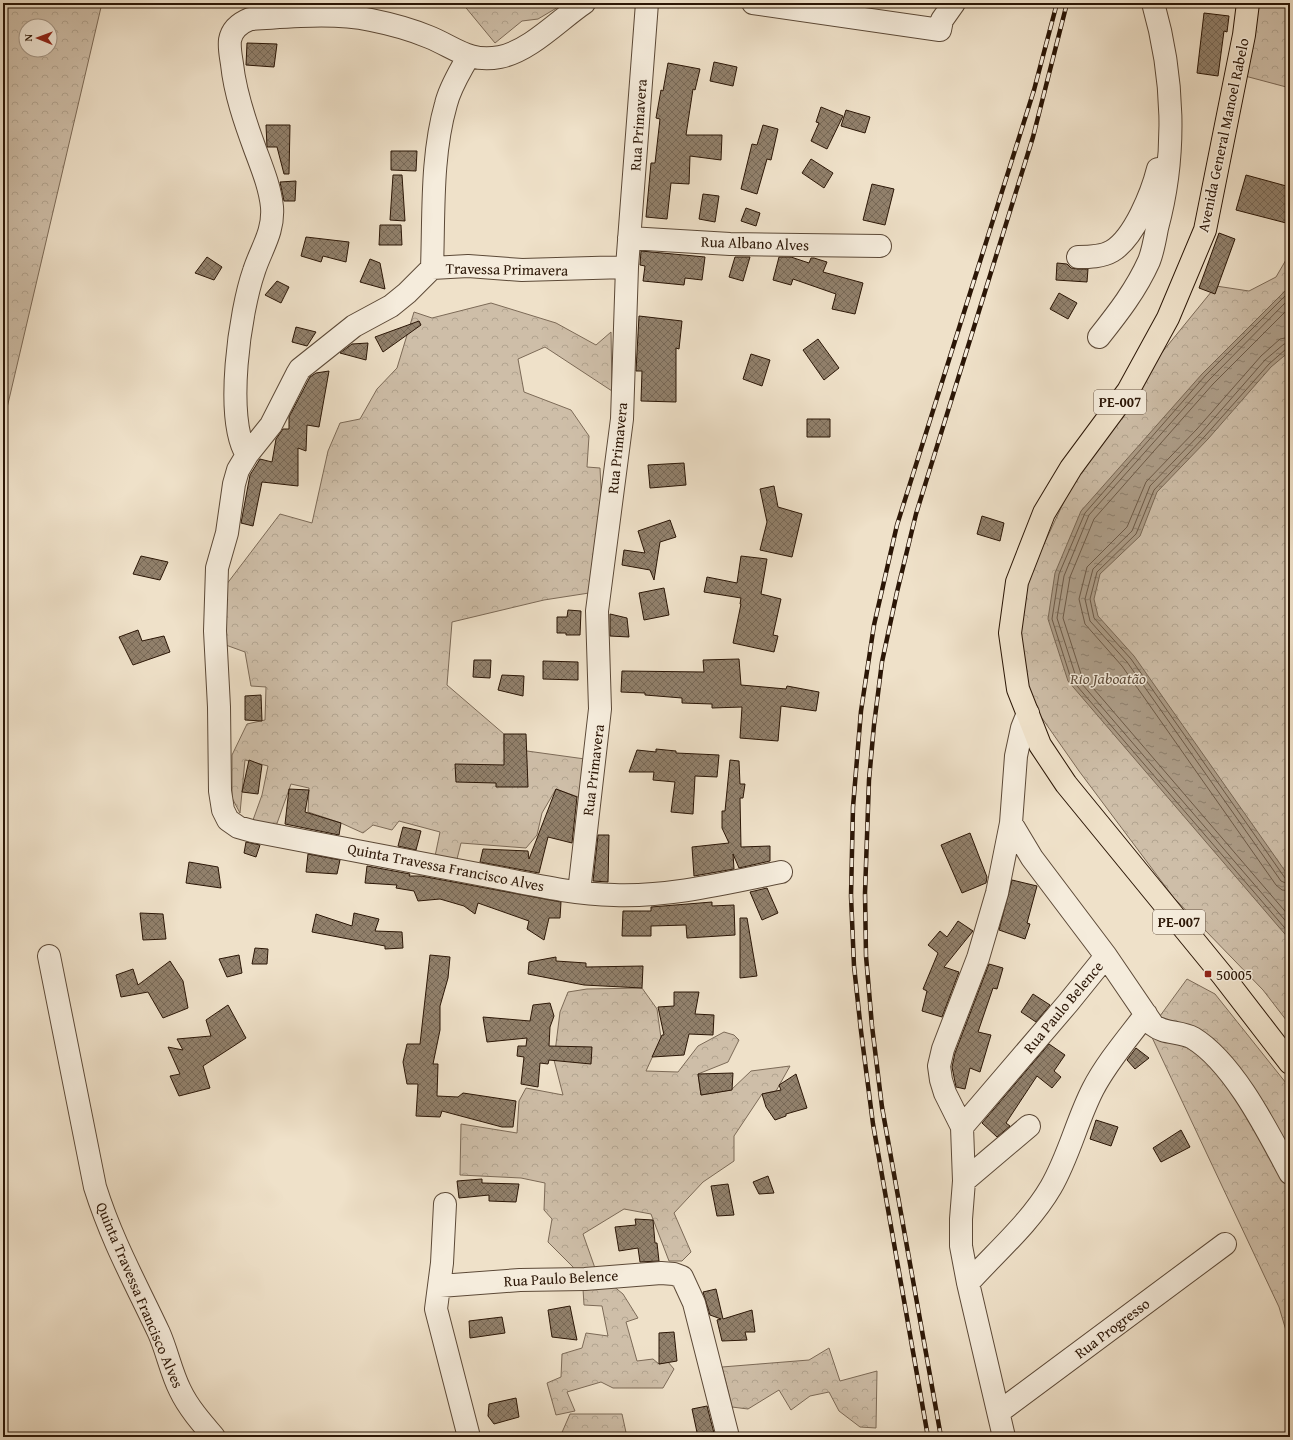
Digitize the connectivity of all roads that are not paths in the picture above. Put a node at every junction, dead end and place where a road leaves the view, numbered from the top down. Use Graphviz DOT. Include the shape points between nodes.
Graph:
graph roads {
  1 [pos="584,3"];
  2 [pos="647,3"];
  3 [pos="753,3"];
  4 [pos="954,3"];
  5 [pos="1153,3"];
  6 [pos="1248,3"];
  7 [pos="468,57"];
  8 [pos="1170,107"];
  9 [pos="630,238"];
  10 [pos="880,246"];
  11 [pos="1078,257"];
  12 [pos="628,267"];
  13 [pos="432,268"];
  14 [pos="1099,337"];
  15 [pos="247,455"];
  16 [pos="219,707"];
  17 [pos="1028,713"];
  18 [pos="1011,823"];
  19 [pos="781,872"];
  20 [pos="579,892"];
  21 [pos="49,956"];
  22 [pos="1106,956"];
  23 [pos="1146,1014"];
  24 [pos="1290,1063"];
  25 [pos="1029,1126"];
  26 [pos="962,1127"];
  27 [pos="1290,1173"];
  28 [pos="964,1181"];
  29 [pos="445,1204"];
  30 [pos="1225,1244"];
  31 [pos="968,1283"];
  32 [pos="440,1286"];
  33 [pos="999,1412"];
  34 [pos="214,1437"];
  35 [pos="470,1437"];
  36 [pos="728,1437"];
  37 [pos="1004,1437"];
  1 -- 7 [label="street" via="512,54 499,58"];
  2 -- 9 [label="street, Rua Primavera"];
  3 -- 4 [label="street" via="940,30 942,20"];
  5 -- 8 [label="street" via="1168,78"];
  6 -- 17 [label="main road, Avenida General Manoel Rabelo / PE-007" via="1244,35 1205,230 1168,318 1128,391 1071,468 1044,513 1017,582 1010,633 1018,689"];
  7 -- 13 [label="street" via="446,103 438,139"];
  7 -- 15 [label="street" via="412,30 369,19 330,16 250,19 235,28 230,40 235,83 272,207 269,236 254,270 247,295 238,362 236,418 240,444"];
  8 -- 11 [label="street" via="1154,185 1142,212 1126,236 1111,251 1095,256"];
  8 -- 14 [label="street" via="1169,164 1162,210 1149,260 1130,299"];
  9 -- 10 [label="street, Rua Albano Alves" via="730,244"];
  9 -- 12 [label="street, Rua Primavera"];
  12 -- 13 [label="street, Travessa Primavera" via="530,270 468,266"];
  12 -- 20 [label="street, Rua Primavera" via="622,419 597,611 600,709"];
  13 -- 15 [label="street, Travessa Primavera" via="391,306 354,326 300,369 271,425"];
  15 -- 16 [label="street, Travessa Primavera" via="238,470 234,484 227,533 217,568 215,631"];
  16 -- 20 [label="street, Quinta Travessa Francisco Alves" via="220,792 223,810 228,820 238,827 472,874"];
  17 -- 18 [label="street" via="1016,756"];
  17 -- 24 [label="main road, Avenida General Manoel Rabelo / PE-007" via="1040,745 1066,784 1223,976"];
  18 -- 22 [label="street, Rua Paulo Belence" via="1032,858"];
  18 -- 26 [label="street" via="990,922 940,1058 941,1080"];
  19 -- 20 [label="street, Quinta Travessa Francisco Alves" via="659,894 614,895"];
  21 -- 34 [label="street, Quinta Travessa Francisco Alves" via="95,1187 106,1222 160,1335 180,1390 197,1417"];
  22 -- 23 [label="street"];
  22 -- 26 [label="street, Rua Paulo Belence"];
  23 -- 27 [label="street" via="1157,1028 1188,1036 1212,1054 1231,1075 1249,1102"];
  23 -- 31 [label="street" via="1096,1084 1062,1166 1039,1204"];
  25 -- 28 [label="street"];
  26 -- 28 [label="street"];
  28 -- 31 [label="street" via="961,1246"];
  29 -- 32 [label="street"];
  30 -- 33 [label="street, Rua Progresso"];
  31 -- 33 [label="street"];
  32 -- 35 [label="street" via="436,1309"];
  32 -- 36 [label="street, Rua Paulo Belence" via="661,1273 682,1277 694,1303"];
  33 -- 37 [label="street"];
}
